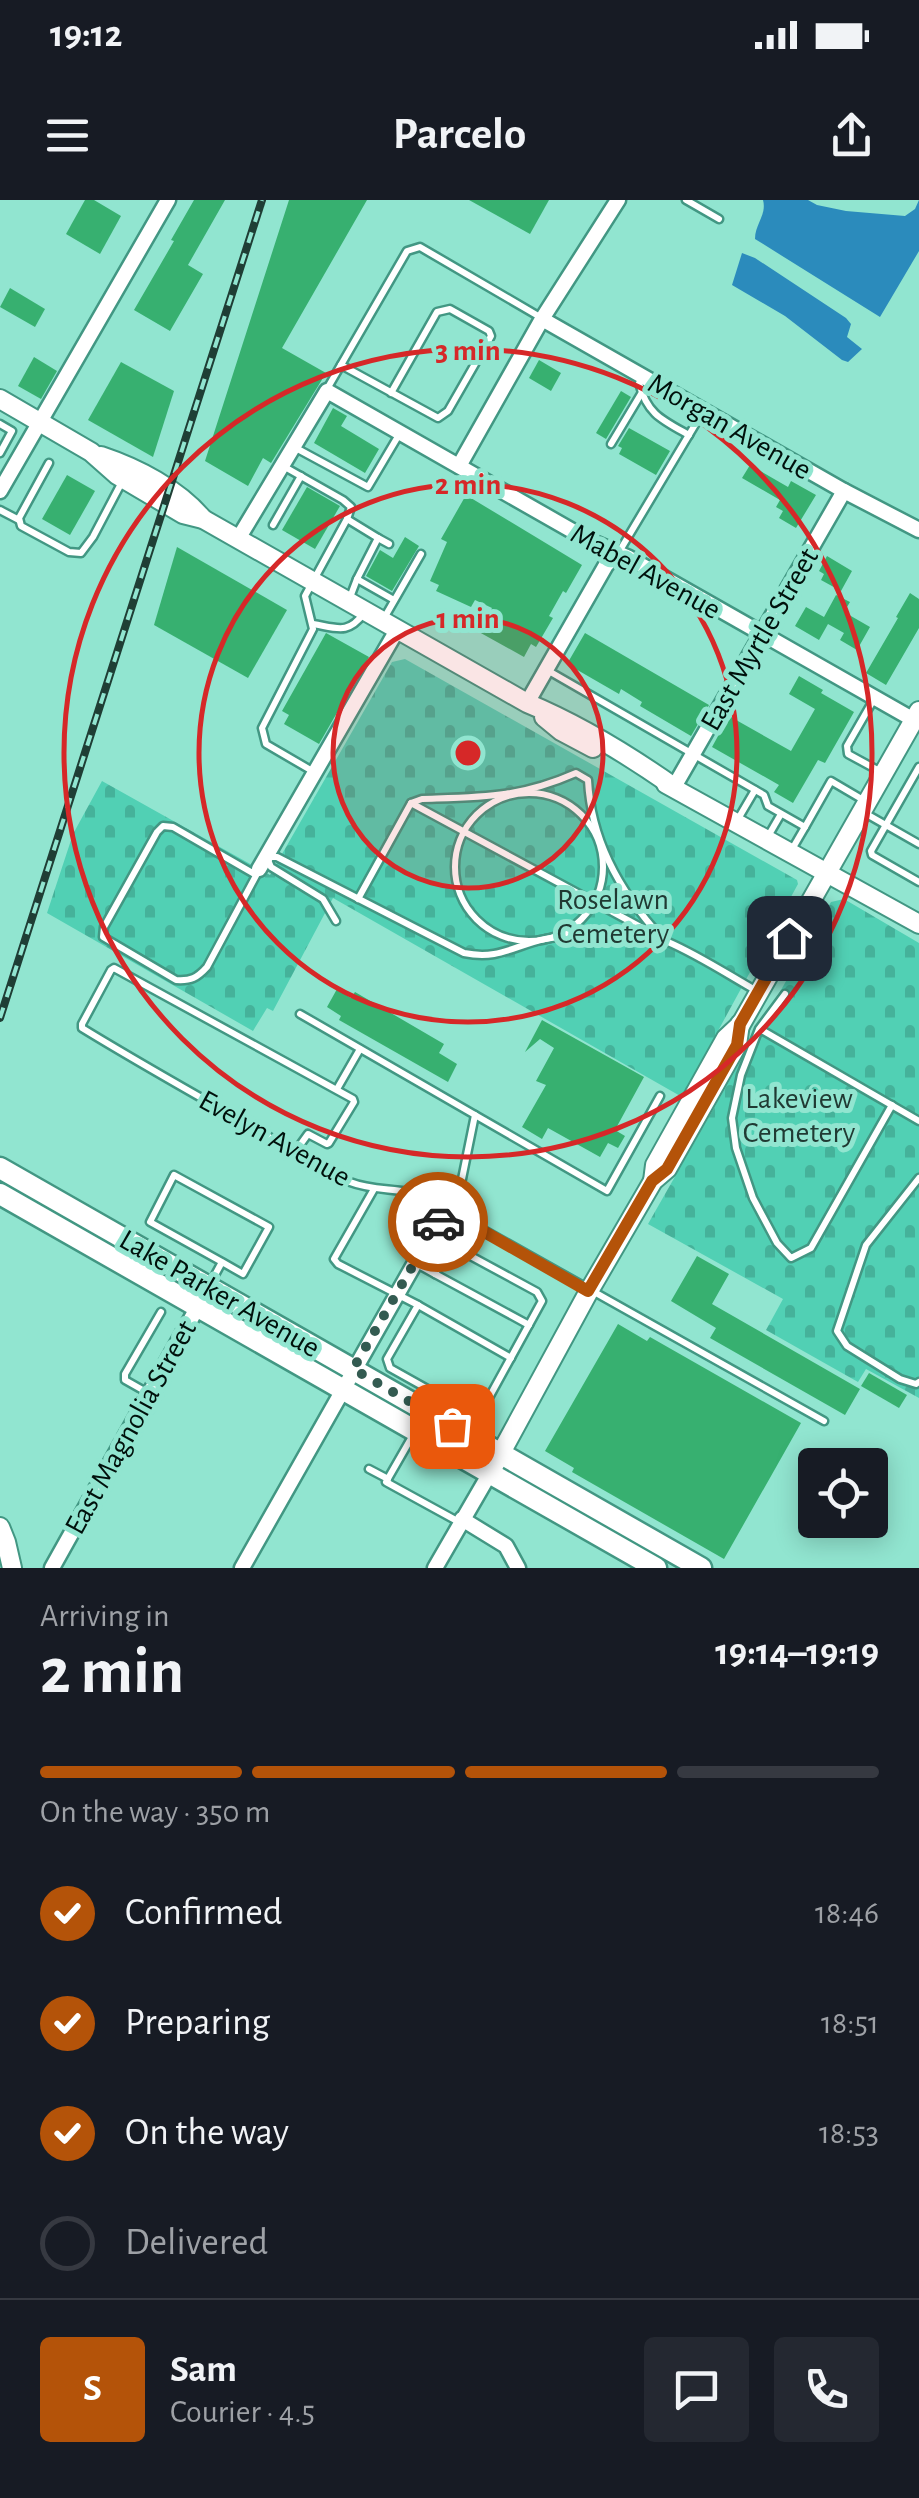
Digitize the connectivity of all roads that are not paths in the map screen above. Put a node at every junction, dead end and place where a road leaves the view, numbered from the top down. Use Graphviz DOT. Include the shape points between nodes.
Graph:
graph roads {
  1 [pos="168,200"];
  2 [pos="618,200"];
  3 [pos="686,200"];
  4 [pos="719,218"];
  5 [pos="542,318"];
  6 [pos="341,365"];
  7 [pos="643,376"];
  8 [pos="326,390"];
  9 [pos="392,393"];
  10 [pos="641,394"];
  11 [pos="0,399"];
  12 [pos="703,411"];
  13 [pos="41,422"];
  14 [pos="0,424"];
  15 [pos="400,432"];
  16 [pos="689,435"];
  17 [pos="6,442"];
  18 [pos="611,444"];
  19 [pos="294,447"];
  20 [pos="24,451"];
  21 [pos="91,452"];
  22 [pos="0,453"];
  23 [pos="49,463"];
  24 [pos="283,466"];
  25 [pos="459,466"];
  26 [pos="301,476"];
  27 [pos="124,479"];
  28 [pos="0,491"];
  29 [pos="844,491"];
  30 [pos="0,510"];
  31 [pos="203,519"];
  32 [pos="20,520"];
  33 [pos="347,520"];
  34 [pos="273,525"];
  35 [pos="919,530"];
  36 [pos="378,538"];
  37 [pos="238,539"];
  38 [pos="389,544"];
  39 [pos="618,553"];
  40 [pos="421,554"];
  41 [pos="358,579"];
  42 [pos="312,581"];
  43 [pos="394,600"];
  44 [pos="356,607"];
  45 [pos="313,624"];
  46 [pos="390,626"];
  47 [pos="761,635"];
  48 [pos="546,670"];
  49 [pos="875,698"];
  50 [pos="527,704"];
  51 [pos="916,715"];
  52 [pos="692,754"];
  53 [pos="919,768"];
  54 [pos="315,772"];
  55 [pos="883,773"];
  56 [pos="674,787"];
  57 [pos="755,790"];
  58 [pos="517,794"];
  59 [pos="411,803"];
  60 [pos="864,806"];
  61 [pos="781,814"];
  62 [pos="737,822"];
  63 [pos="886,825"];
  64 [pos="805,827"];
  65 [pos="464,831"];
  66 [pos="767,838"];
  67 [pos="600,842"];
  68 [pos="919,844"];
  69 [pos="791,851"];
  70 [pos="260,867"];
  71 [pos="827,872"];
  72 [pos="919,882"];
  73 [pos="358,899"];
  74 [pos="594,902"];
  75 [pos="336,921"];
  76 [pos="919,924"];
  77 [pos="542,940"];
  78 [pos="664,940"];
  79 [pos="759,992"];
  80 [pos="785,994"];
  81 [pos="300,1014"];
  82 [pos="760,1029"];
  83 [pos="360,1049"];
  84 [pos="338,1090"];
  85 [pos="660,1096"];
  86 [pos="892,1105"];
  87 [pos="475,1115"];
  88 [pos="919,1121"];
  89 [pos="296,1152"];
  90 [pos="0,1168"];
  91 [pos="919,1178"];
  92 [pos="374,1189"];
  93 [pos="0,1194"];
  94 [pos="446,1210"];
  95 [pos="222,1262"];
  96 [pos="415,1262"];
  97 [pos="435,1274"];
  98 [pos="209,1287"];
  99 [pos="588,1291"];
  100 [pos="396,1295"];
  101 [pos="418,1305"];
  102 [pos="198,1306"];
  103 [pos="160,1312"];
  104 [pos="529,1326"];
  105 [pos="512,1358"];
  106 [pos="353,1369"];
  107 [pos="919,1382"];
  108 [pos="342,1388"];
  109 [pos="150,1393"];
  110 [pos="824,1421"];
  111 [pos="416,1430"];
  112 [pos="501,1454"];
  113 [pos="369,1469"];
  114 [pos="490,1473"];
  115 [pos="388,1479"];
  116 [pos="461,1521"];
  117 [pos="0,1527"];
  118 [pos="12,1568"];
  119 [pos="52,1568"];
  120 [pos="242,1568"];
  121 [pos="434,1568"];
  122 [pos="518,1568"];
  123 [pos="656,1568"];
  124 [pos="701,1568"];
  1 -- 13 [label="street"];
  2 -- 5 [label="street"];
  3 -- 4 [label="lane"];
  5 -- 6 [label="lane" via="420,247 407,251"];
  5 -- 7 [label="street, Morgan Avenue"];
  5 -- 25 [label="street"];
  6 -- 8 [label="lane"];
  6 -- 9 [label="lane"];
  7 -- 10 [label="lane"];
  7 -- 12 [label="street, Morgan Avenue"];
  8 -- 15 [label="street, Mabel Avenue"];
  8 -- 19 [label="street"];
  9 -- 9 [label="lane" via="438,418 448,411 489,331 450,308 437,312"];
  10 -- 16 [label="lane" via="655,416"];
  10 -- 18 [label="lane"];
  11 -- 13 [label="street"];
  12 -- 16 [label="lane"];
  12 -- 29 [label="street, Morgan Avenue"];
  13 -- 20 [label="street"];
  13 -- 21 [label="street"];
  14 -- 17 [label="lane" via="12,431"];
  15 -- 19 [label="lane" via="368,487"];
  15 -- 25 [label="street, Mabel Avenue"];
  16 -- 39 [label="lane"];
  17 -- 20 [label="lane"];
  17 -- 22 [label="lane"];
  19 -- 24 [label="street"];
  20 -- 28 [label="street"];
  21 -- 27 [label="street"];
  21 -- 31 [label="street" via="170,490"];
  23 -- 32 [label="lane"];
  24 -- 26 [label="lane"];
  24 -- 37 [label="street"];
  25 -- 39 [label="street, Mabel Avenue"];
  26 -- 33 [label="lane" via="351,507"];
  26 -- 34 [label="lane"];
  27 -- 31 [label="street"];
  27 -- 32 [label="lane" via="81,553 53,544"];
  29 -- 35 [label="street, Morgan Avenue"];
  29 -- 47 [label="street, East Myrtle Street"];
  30 -- 32 [label="lane"];
  31 -- 37 [label="street"];
  33 -- 36 [label="lane"];
  33 -- 42 [label="lane"];
  36 -- 38 [label="lane"];
  36 -- 41 [label="lane"];
  37 -- 42 [label="street"];
  39 -- 47 [label="street, Mabel Avenue"];
  39 -- 48 [label="street"];
  40 -- 43 [label="lane"];
  41 -- 43 [label="lane"];
  41 -- 44 [label="lane"];
  42 -- 44 [label="street"];
  42 -- 45 [label="lane" via="305,596"];
  43 -- 46 [label="lane"];
  44 -- 45 [label="lane" via="356,625"];
  44 -- 46 [label="street"];
  45 -- 54 [label="lane" via="262,728 266,744"];
  46 -- 50 [label="street"];
  46 -- 54 [label="street"];
  47 -- 49 [label="street, Mabel Avenue"];
  47 -- 52 [label="street, East Myrtle Street"];
  48 -- 50 [label="street"];
  48 -- 52 [label="lane"];
  49 -- 51 [label="street, Mabel Avenue"];
  49 -- 55 [label="lane" via="847,746 848,754"];
  50 -- 56 [label="street" via="624,766"];
  51 -- 55 [label="street"];
  52 -- 56 [label="street, East Myrtle Street"];
  52 -- 57 [label="lane"];
  53 -- 63 [label="lane"];
  54 -- 70 [label="street"];
  55 -- 60 [label="street"];
  56 -- 62 [label="street"];
  57 -- 61 [label="lane"];
  57 -- 62 [label="lane"];
  58 -- 59 [label="lane"];
  58 -- 65 [label="lane" via="487,807"];
  58 -- 67 [label="lane" via="538,793 576,808"];
  58 -- 67 [label="lane" via="576,773 588,780"];
  59 -- 65 [label="lane"];
  59 -- 73 [label="lane"];
  60 -- 63 [label="lane"];
  60 -- 64 [label="lane" via="832,781"];
  60 -- 71 [label="street"];
  61 -- 64 [label="lane"];
  61 -- 66 [label="lane"];
  62 -- 66 [label="street"];
  63 -- 68 [label="lane"];
  63 -- 72 [label="lane" via="872,855"];
  64 -- 69 [label="lane"];
  65 -- 74 [label="lane"];
  65 -- 77 [label="lane" via="456,878 477,920 496,934"];
  66 -- 69 [label="street"];
  67 -- 74 [label="lane" via="602,883"];
  67 -- 78 [label="lane" via="643,918"];
  69 -- 71 [label="street"];
  70 -- 70 [label="lane" via="207,967 189,981 176,980 104,937 164,826"];
  70 -- 73 [label="lane" via="277,857"];
  70 -- 75 [label="lane" via="271,867 323,900"];
  71 -- 76 [label="street"];
  71 -- 79 [label="street"];
  73 -- 77 [label="lane" via="464,953 483,957"];
  74 -- 77 [label="lane" via="564,933"];
  74 -- 78 [label="lane"];
  77 -- 78 [label="lane" via="579,934"];
  78 -- 79 [label="lane"];
  79 -- 99 [label="street" via="667,1169 652,1181"];
  80 -- 82 [label="lane"];
  81 -- 83 [label="lane"];
  82 -- 86 [label="lane"];
  82 -- 86 [label="lane" via="732,1118 736,1148 753,1198 776,1243 792,1258 811,1248"];
  83 -- 84 [label="lane"];
  83 -- 87 [label="lane"];
  84 -- 89 [label="lane" via="354,1102 330,1144 308,1134"];
  84 -- 89 [label="lane, Evelyn Avenue" via="111,970 82,1028"];
  85 -- 87 [label="lane" via="607,1191"];
  86 -- 88 [label="lane"];
  87 -- 94 [label="lane" via="462,1179"];
  89 -- 92 [label="lane, Evelyn Avenue"];
  90 -- 98 [label="main road, Lake Parker Avenue"];
  91 -- 107 [label="lane" via="866,1245 838,1331 847,1346 900,1379"];
  92 -- 94 [label="lane, Evelyn Avenue" via="417,1194"];
  92 -- 100 [label="lane" via="334,1259"];
  93 -- 102 [label="main road, Lake Parker Avenue"];
  94 -- 96 [label="street"];
  94 -- 99 [label="lane, Evelyn Avenue"];
  95 -- 95 [label="lane" via="243,1274 270,1227 174,1174 150,1222"];
  95 -- 98 [label="lane"];
  96 -- 97 [label="lane"];
  96 -- 100 [label="street"];
  97 -- 104 [label="lane"];
  97 -- 104 [label="lane" via="454,1246 536,1292 542,1301"];
  98 -- 102 [label="street, East Magnolia Street"];
  98 -- 106 [label="main road, Lake Parker Avenue"];
  99 -- 110 [label="lane, Evelyn Avenue"];
  99 -- 112 [label="street"];
  100 -- 101 [label="lane"];
  100 -- 106 [label="street"];
  101 -- 105 [label="lane"];
  101 -- 105 [label="lane" via="387,1359 390,1368 474,1415"];
  102 -- 108 [label="main road, Lake Parker Avenue"];
  102 -- 109 [label="street, East Magnolia Street"];
  103 -- 109 [label="lane" via="124,1378"];
  104 -- 105 [label="lane"];
  106 -- 108 [label="street"];
  106 -- 112 [label="main road, Lake Parker Avenue"];
  108 -- 111 [label="main road, Lake Parker Avenue"];
  108 -- 120 [label="street"];
  109 -- 119 [label="street, East Magnolia Street"];
  111 -- 114 [label="main road, Lake Parker Avenue"];
  111 -- 115 [label="lane"];
  112 -- 114 [label="street"];
  112 -- 124 [label="main road, Lake Parker Avenue"];
  113 -- 115 [label="lane"];
  114 -- 116 [label="street"];
  114 -- 123 [label="main road, Lake Parker Avenue"];
  115 -- 116 [label="lane"];
  116 -- 121 [label="street"];
  116 -- 122 [label="street" via="506,1546"];
  117 -- 118 [label="street"];
}
